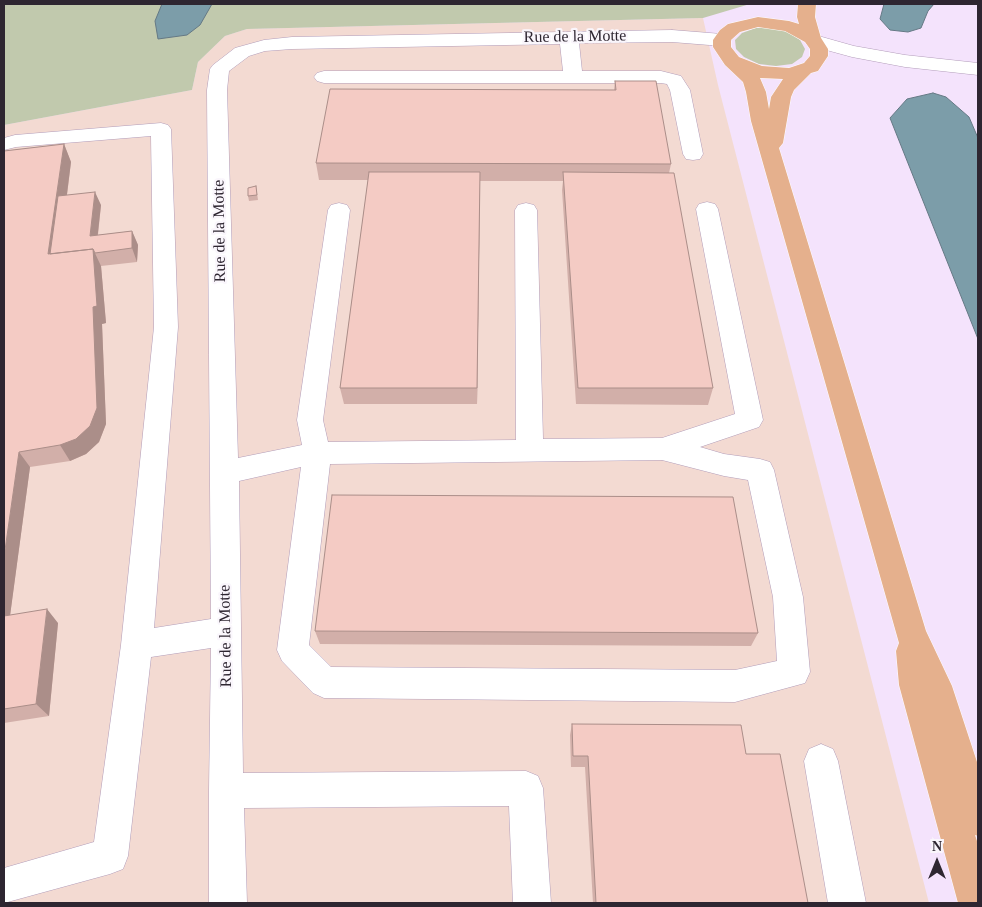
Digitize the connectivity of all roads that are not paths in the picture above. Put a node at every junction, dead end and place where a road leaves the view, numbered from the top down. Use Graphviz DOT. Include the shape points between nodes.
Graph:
graph roads {
  1 [pos="807,4"];
  2 [pos="772,9"];
  3 [pos="744,24"];
  4 [pos="569,37"];
  5 [pos="722,40"];
  6 [pos="814,40"];
  7 [pos="732,61"];
  8 [pos="905,61"];
  9 [pos="810,66"];
  10 [pos="978,70"];
  11 [pos="573,77"];
  12 [pos="324,78"];
  13 [pos="4,144"];
  14 [pos="771,152"];
  15 [pos="693,154"];
  16 [pos="707,209"];
  17 [pos="339,210"];
  18 [pos="526,210"];
  19 [pos="662,449"];
  20 [pos="530,452"];
  21 [pos="317,453"];
  22 [pos="225,472"];
  23 [pos="227,630"];
  24 [pos="911,634"];
  25 [pos="137,645"];
  26 [pos="820,761"];
  27 [pos="226,791"];
  28 [pos="978,818"];
  29 [pos="4,886"];
  30 [pos="228,903"];
  31 [pos="532,903"];
  32 [pos="847,903"];
  33 [pos="977,903"];
  1 -- 6 [label="main road" via="806,17"];
  2 -- 3 [label="main road"];
  3 -- 5 [label="main road"];
  3 -- 6 [label="main road" via="773,23 795,28"];
  4 -- 5 [label="street, Rue de la Motte" via="672,36"];
  4 -- 11 [label="street"];
  4 -- 22 [label="street, Rue de la Motte" via="292,42 242,52 220,69 217,90"];
  5 -- 7 [label="main road"];
  6 -- 8 [label="street"];
  6 -- 9 [label="main road" via="819,56"];
  7 -- 9 [label="main road" via="775,75 791,74"];
  7 -- 14 [label="main road" via="752,80"];
  8 -- 9 [label="street"];
  8 -- 10 [label="street"];
  9 -- 14 [label="main road" via="786,87 781,98"];
  11 -- 12 [label="street"];
  11 -- 15 [label="street" via="661,77 674,80 680,90"];
  13 -- 25 [label="street" via="161,128 166,327"];
  14 -- 24 [label="main road"];
  16 -- 19 [label="street" via="750,420"];
  17 -- 21 [label="street" via="310,420"];
  18 -- 20 [label="street"];
  19 -- 20 [label="street"];
  19 -- 21 [label="street" via="724,465 760,470 788,596 794,672 735,686 324,682 293,650"];
  20 -- 21 [label="street"];
  21 -- 22 [label="street"];
  22 -- 23 [label="street, Rue de la Motte"];
  23 -- 25 [label="street"];
  23 -- 27 [label="street, Rue de la Motte"];
  24 -- 28 [label="main road" via="936,686"];
  24 -- 33 [label="main road" via="915,685"];
  25 -- 29 [label="street" via="110,856"];
  26 -- 32 [label="street"];
  27 -- 30 [label="street, Rue de la Motte"];
  27 -- 31 [label="street" via="526,788"];
}
